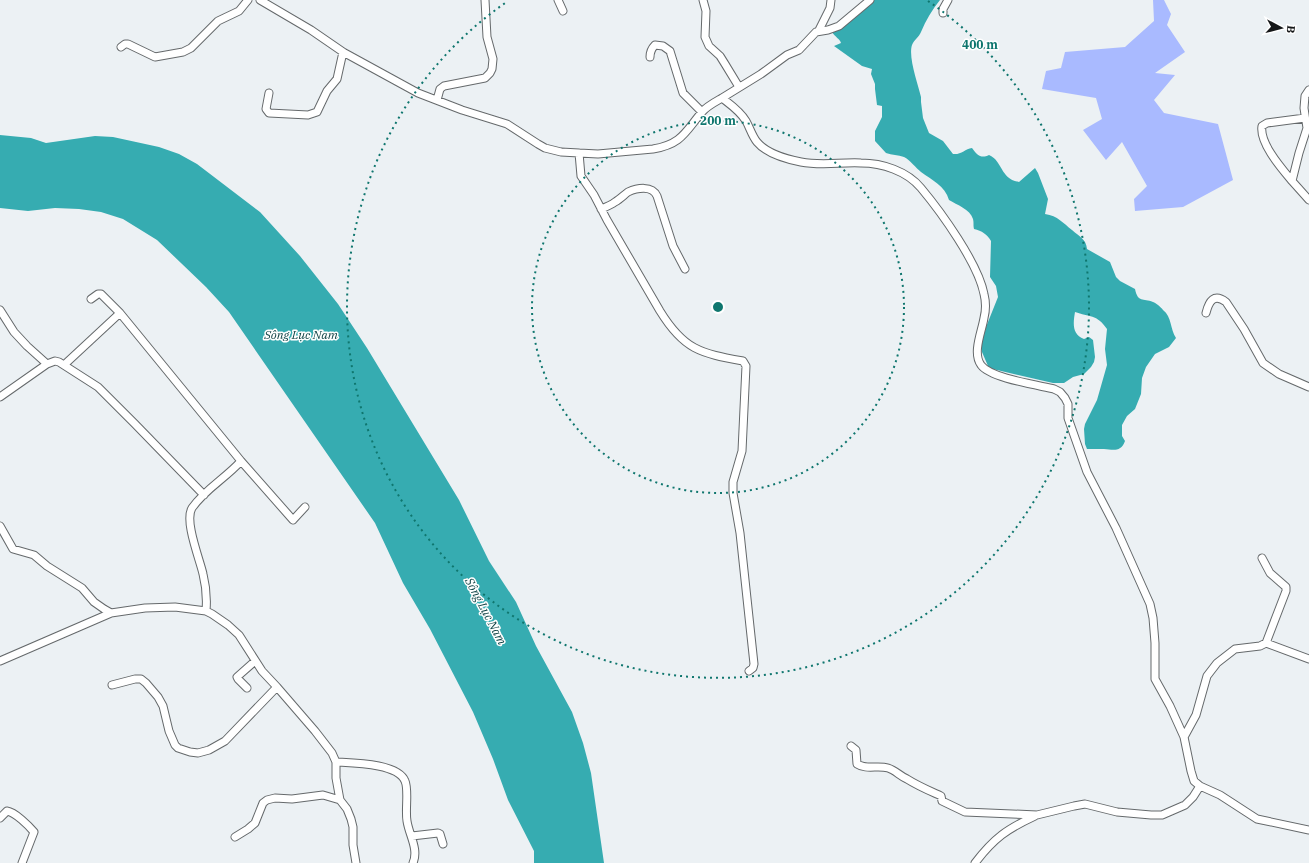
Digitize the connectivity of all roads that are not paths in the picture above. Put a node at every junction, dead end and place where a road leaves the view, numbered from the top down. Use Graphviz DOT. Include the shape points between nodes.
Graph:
graph roads {
  1 [pos="248,0"];
  2 [pos="260,0"];
  3 [pos="484,0"];
  4 [pos="558,0"];
  5 [pos="703,0"];
  6 [pos="831,0"];
  7 [pos="870,0"];
  8 [pos="948,0"];
  9 [pos="563,11"];
  10 [pos="943,12"];
  11 [pos="819,30"];
  12 [pos="121,47"];
  13 [pos="343,52"];
  14 [pos="650,57"];
  15 [pos="739,87"];
  16 [pos="1309,90"];
  17 [pos="269,93"];
  18 [pos="722,98"];
  19 [pos="437,100"];
  20 [pos="702,112"];
  21 [pos="1305,118"];
  22 [pos="579,153"];
  23 [pos="1292,181"];
  24 [pos="1309,200"];
  25 [pos="601,209"];
  26 [pos="685,269"];
  27 [pos="91,299"];
  28 [pos="0,310"];
  29 [pos="120,313"];
  30 [pos="1206,313"];
  31 [pos="48,364"];
  32 [pos="64,365"];
  33 [pos="1309,387"];
  34 [pos="0,396"];
  35 [pos="241,461"];
  36 [pos="204,495"];
  37 [pos="305,507"];
  38 [pos="0,526"];
  39 [pos="1262,558"];
  40 [pos="206,611"];
  41 [pos="111,613"];
  42 [pos="1266,643"];
  43 [pos="1309,660"];
  44 [pos="0,661"];
  45 [pos="255,661"];
  46 [pos="749,671"];
  47 [pos="112,685"];
  48 [pos="277,687"];
  49 [pos="246,688"];
  50 [pos="1184,737"];
  51 [pos="851,746"];
  52 [pos="336,762"];
  53 [pos="1200,786"];
  54 [pos="340,800"];
  55 [pos="1037,815"];
  56 [pos="0,818"];
  57 [pos="1309,830"];
  58 [pos="412,836"];
  59 [pos="235,837"];
  60 [pos="443,844"];
  61 [pos="22,863"];
  62 [pos="356,863"];
  63 [pos="413,863"];
  64 [pos="975,863"];
  1 -- 12 [label="street" via="239,11 218,22 191,48 183,52 155,56 128,44"];
  2 -- 13 [label="street"];
  3 -- 19 [label="street" via="487,37 493,59 492,69 485,78 444,86 440,89"];
  4 -- 9 [label="street"];
  5 -- 15 [label="street" via="706,11 705,37"];
  6 -- 11 [label="street" via="830,8"];
  7 -- 11 [label="street" via="838,26"];
  8 -- 10 [label="street"];
  11 -- 15 [label="street" via="798,50 787,54"];
  13 -- 17 [label="street" via="337,79 327,91 317,112 308,115 269,113 266,109"];
  13 -- 19 [label="street" via="418,93"];
  14 -- 20 [label="street" via="655,46 663,46 670,51 684,95"];
  15 -- 18 [label="street"];
  16 -- 21 [label="street" via="1304,102"];
  18 -- 20 [label="street"];
  18 -- 50 [label="street" via="741,114 755,140 766,150 808,163 862,163 898,171 917,184 942,215 982,284 985,301 977,355 979,363 989,372 1000,376 1054,389 1060,392 1068,404 1068,418 1087,472 1116,528 1150,604 1155,637 1155,679"];
  19 -- 22 [label="street" via="508,124 545,148"];
  20 -- 22 [label="street" via="683,137 661,147 598,154"];
  21 -- 23 [label="street" via="1307,128"];
  21 -- 23 [label="street" via="1267,123 1262,126 1266,145"];
  22 -- 25 [label="street" via="581,176"];
  23 -- 24 [label="street"];
  25 -- 26 [label="street" via="637,189 653,191 657,196 673,246"];
  25 -- 46 [label="street" via="660,311 679,336 696,349 743,361 746,366 742,451 733,482 733,493 740,533 754,664"];
  27 -- 29 [label="street" via="101,294"];
  28 -- 31 [label="street" via="19,337"];
  29 -- 32 [label="street"];
  29 -- 35 [label="street"];
  30 -- 33 [label="street" via="1210,301 1223,299 1263,363 1279,374"];
  31 -- 32 [label="street" via="57,361"];
  31 -- 34 [label="street"];
  32 -- 36 [label="street" via="98,387"];
  35 -- 36 [label="street"];
  35 -- 37 [label="street" via="293,520"];
  36 -- 40 [label="street" via="191,510 190,516 193,543 205,582"];
  38 -- 41 [label="street" via="13,549 34,555 82,588 94,602"];
  39 -- 42 [label="street" via="1270,573 1286,587"];
  40 -- 41 [label="street" via="168,607"];
  40 -- 45 [label="street" via="239,635"];
  41 -- 44 [label="street"];
  42 -- 43 [label="street"];
  42 -- 50 [label="street" via="1235,649 1217,663 1207,676 1196,715"];
  45 -- 48 [label="street"];
  45 -- 49 [label="street" via="237,677"];
  47 -- 48 [label="street" via="141,679 163,706 175,745 198,753 225,741"];
  48 -- 52 [label="street" via="328,748"];
  50 -- 53 [label="street" via="1194,781"];
  51 -- 55 [label="street" via="856,750 859,766 880,766 892,770 965,812"];
  52 -- 54 [label="street"];
  52 -- 58 [label="street" via="390,769 403,777 407,788 407,823"];
  53 -- 55 [label="street" via="1186,805 1162,815 1117,812 1085,804"];
  53 -- 57 [label="street" via="1220,795 1257,819"];
  54 -- 59 [label="street" via="322,795 267,800 263,803 255,823"];
  54 -- 62 [label="street" via="351,819"];
  55 -- 64 [label="street" via="1004,832"];
  56 -- 61 [label="street" via="7,811 10,812 34,832"];
  58 -- 60 [label="street" via="438,833"];
  58 -- 63 [label="street" via="415,851"];
}
